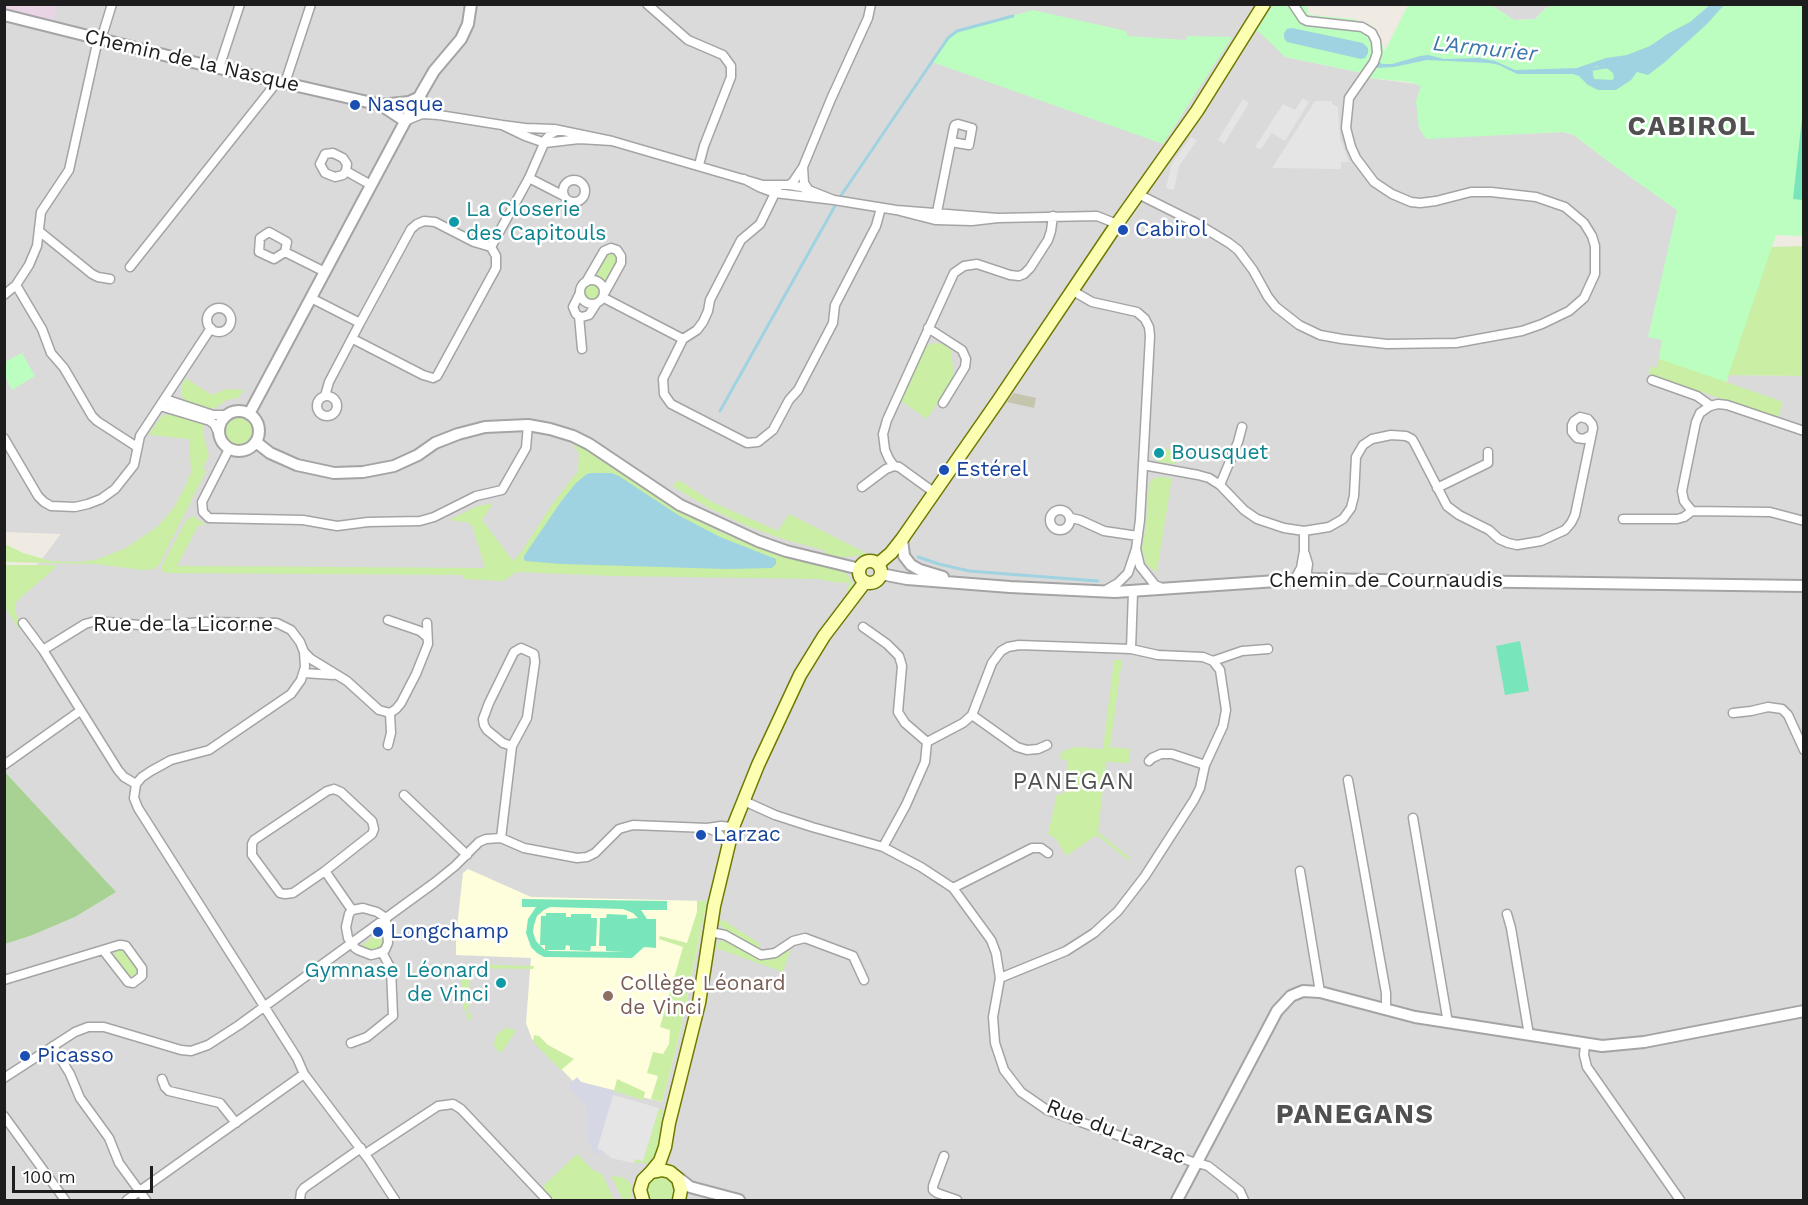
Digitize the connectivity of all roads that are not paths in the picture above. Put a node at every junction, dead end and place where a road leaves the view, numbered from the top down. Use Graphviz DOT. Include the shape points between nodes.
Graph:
graph roads {
  1 [pos="112,4"];
  2 [pos="240,4"];
  3 [pos="311,4"];
  4 [pos="471,4"];
  5 [pos="647,4"];
  6 [pos="871,4"];
  7 [pos="1293,4"];
  8 [pos="1259,7"];
  9 [pos="4,15"];
  10 [pos="100,39"];
  11 [pos="219,68"];
  12 [pos="281,82"];
  13 [pos="418,98"];
  14 [pos="381,105"];
  15 [pos="395,105"];
  16 [pos="439,115"];
  17 [pos="406,119"];
  18 [pos="502,125"];
  19 [pos="534,129"];
  20 [pos="561,131"];
  21 [pos="612,141"];
  22 [pos="560,142"];
  23 [pos="951,142"];
  24 [pos="545,143"];
  25 [pos="699,165"];
  26 [pos="803,166"];
  27 [pos="346,171"];
  28 [pos="529,178"];
  29 [pos="789,184"];
  30 [pos="371,185"];
  31 [pos="804,188"];
  32 [pos="777,189"];
  33 [pos="790,195"];
  34 [pos="1140,195"];
  35 [pos="564,196"];
  36 [pos="838,201"];
  37 [pos="881,208"];
  38 [pos="936,216"];
  39 [pos="1053,216"];
  40 [pos="1117,224"];
  41 [pos="39,231"];
  42 [pos="491,247"];
  43 [pos="285,252"];
  44 [pos="130,267"];
  45 [pos="325,272"];
  46 [pos="110,279"];
  47 [pos="586,282"];
  48 [pos="16,285"];
  49 [pos="1074,291"];
  50 [pos="580,293"];
  51 [pos="4,295"];
  52 [pos="604,295"];
  53 [pos="311,298"];
  54 [pos="596,304"];
  55 [pos="579,316"];
  56 [pos="360,323"];
  57 [pos="211,328"];
  58 [pos="928,328"];
  59 [pos="353,339"];
  60 [pos="683,339"];
  61 [pos="582,349"];
  62 [pos="1652,380"];
  63 [pos="325,396"];
  64 [pos="163,402"];
  65 [pos="943,403"];
  66 [pos="1711,406"];
  67 [pos="249,414"];
  68 [pos="228,415"];
  69 [pos="528,425"];
  70 [pos="1242,428"];
  71 [pos="1803,431"];
  72 [pos="219,434"];
  73 [pos="1591,435"];
  74 [pos="4,438"];
  75 [pos="256,442"];
  76 [pos="137,447"];
  77 [pos="230,448"];
  78 [pos="1488,452"];
  79 [pos="1143,465"];
  80 [pos="894,466"];
  81 [pos="1220,485"];
  82 [pos="862,487"];
  83 [pos="1437,488"];
  84 [pos="935,492"];
  85 [pos="1692,511"];
  86 [pos="1071,518"];
  87 [pos="1623,519"];
  88 [pos="1803,521"];
  89 [pos="1304,531"];
  90 [pos="1138,536"];
  91 [pos="902,539"];
  92 [pos="1136,549"];
  93 [pos="860,569"];
  94 [pos="880,569"];
  95 [pos="1143,570"];
  96 [pos="1128,573"];
  97 [pos="1300,579"];
  98 [pos="865,582"];
  99 [pos="970,583"];
  100 [pos="1803,586"];
  101 [pos="1165,590"];
  102 [pos="1102,592"];
  103 [pos="1130,592"];
  104 [pos="388,620"];
  105 [pos="23,623"];
  106 [pos="428,623"];
  107 [pos="863,627"];
  108 [pos="427,637"];
  109 [pos="1131,649"];
  110 [pos="1268,649"];
  111 [pos="43,651"];
  112 [pos="304,652"];
  113 [pos="1213,662"];
  114 [pos="304,673"];
  115 [pos="337,675"];
  116 [pos="80,711"];
  117 [pos="390,713"];
  118 [pos="1733,713"];
  119 [pos="972,715"];
  120 [pos="927,742"];
  121 [pos="388,745"];
  122 [pos="1047,745"];
  123 [pos="512,746"];
  124 [pos="1803,750"];
  125 [pos="1149,761"];
  126 [pos="4,765"];
  127 [pos="1205,765"];
  128 [pos="1348,780"];
  129 [pos="136,784"];
  130 [pos="404,795"];
  131 [pos="744,801"];
  132 [pos="1413,818"];
  133 [pos="733,827"];
  134 [pos="707,828"];
  135 [pos="501,838"];
  136 [pos="729,842"];
  137 [pos="883,847"];
  138 [pos="1048,854"];
  139 [pos="466,855"];
  140 [pos="325,871"];
  141 [pos="1300,872"];
  142 [pos="953,888"];
  143 [pos="352,910"];
  144 [pos="1507,914"];
  145 [pos="385,918"];
  146 [pos="710,932"];
  147 [pos="351,944"];
  148 [pos="103,950"];
  149 [pos="382,952"];
  150 [pos="1000,978"];
  151 [pos="4,980"];
  152 [pos="864,980"];
  153 [pos="1320,992"];
  154 [pos="264,1006"];
  155 [pos="1386,1010"];
  156 [pos="1803,1011"];
  157 [pos="1448,1023"];
  158 [pos="1529,1035"];
  159 [pos="351,1043"];
  160 [pos="1585,1044"];
  161 [pos="53,1046"];
  162 [pos="304,1074"];
  163 [pos="4,1078"];
  164 [pos="162,1079"];
  165 [pos="4,1116"];
  166 [pos="237,1123"];
  167 [pos="665,1147"];
  168 [pos="363,1151"];
  169 [pos="944,1156"];
  170 [pos="1198,1163"];
  171 [pos="651,1172"];
  172 [pos="676,1176"];
  173 [pos="703,1191"];
  174 [pos="140,1192"];
  175 [pos="639,1197"];
  176 [pos="65,1200"];
  177 [pos="128,1200"];
  178 [pos="146,1200"];
  179 [pos="300,1200"];
  180 [pos="395,1200"];
  181 [pos="547,1200"];
  182 [pos="679,1200"];
  183 [pos="739,1200"];
  184 [pos="957,1200"];
  185 [pos="1177,1200"];
  186 [pos="1245,1200"];
  187 [pos="1680,1200"];
  1 -- 10 [label="street"];
  2 -- 11 [label="street"];
  3 -- 12 [label="street"];
  4 -- 13 [label="street" via="461,39"];
  5 -- 25 [label="street" via="688,40 723,55 731,66 731,77"];
  6 -- 26 [label="street"];
  7 -- 34 [label="street" via="1307,21 1362,27 1376,41 1374,62 1349,98 1346,118 1351,147 1374,183 1411,202 1491,192 1536,197 1565,207 1584,223 1595,246 1595,274 1584,298 1569,311 1542,324 1456,343 1387,344 1320,335 1276,307 1253,270 1229,243"];
  8 -- 34 [label="main road" via="1197,111"];
  9 -- 10 [label="street, Chemin de la Nasque"];
  10 -- 11 [label="street, Chemin de la Nasque"];
  10 -- 41 [label="street" via="69,170 41,212"];
  11 -- 12 [label="street, Chemin de la Nasque"];
  12 -- 14 [label="street, Chemin de la Nasque"];
  12 -- 44 [label="street"];
  13 -- 15 [label="street, Chemin de la Nasque"];
  13 -- 16 [label="street"];
  13 -- 17 [label="street"];
  14 -- 15 [label="street, Chemin de la Nasque"];
  14 -- 17 [label="street, Chemin de la Nasque"];
  15 -- 17 [label="street" via="406,110"];
  16 -- 17 [label="street" via="422,114"];
  16 -- 18 [label="street"];
  17 -- 30 [label="street"];
  18 -- 19 [label="street"];
  18 -- 24 [label="street"];
  19 -- 20 [label="street"];
  19 -- 24 [label="street" via="541,133"];
  20 -- 21 [label="street"];
  20 -- 22 [label="street"];
  20 -- 24 [label="street" via="548,136"];
  21 -- 22 [label="street"];
  21 -- 25 [label="street"];
  22 -- 24 [label="street"];
  23 -- 38 [label="street"];
  24 -- 28 [label="street"];
  25 -- 32 [label="street"];
  26 -- 29 [label="street"];
  26 -- 31 [label="street"];
  27 -- 30 [label="street"];
  28 -- 35 [label="street"];
  28 -- 42 [label="street"];
  29 -- 31 [label="street"];
  29 -- 32 [label="street"];
  30 -- 45 [label="street"];
  31 -- 33 [label="street"];
  31 -- 36 [label="street"];
  32 -- 33 [label="street"];
  32 -- 60 [label="street" via="760,224 741,240 703,322"];
  33 -- 36 [label="street"];
  34 -- 40 [label="main road"];
  36 -- 37 [label="street"];
  37 -- 38 [label="street"];
  37 -- 60 [label="street" via="813,362 773,430 758,442 745,442 668,402 663,379"];
  38 -- 39 [label="street"];
  39 -- 40 [label="street" via="1097,216"];
  39 -- 58 [label="street" via="1048,240 1028,271 1013,276 976,264 962,267 951,278"];
  40 -- 49 [label="main road"];
  41 -- 46 [label="street" via="92,274"];
  41 -- 48 [label="street" via="34,255"];
  42 -- 56 [label="street" via="435,222 420,222 411,229"];
  42 -- 59 [label="street" via="497,258 496,268 437,376 426,376"];
  43 -- 45 [label="street"];
  45 -- 53 [label="street"];
  47 -- 50 [label="street"];
  47 -- 52 [label="street" via="600,282"];
  47 -- 52 [label="street" via="604,251 611,248 620,252 622,259"];
  48 -- 51 [label="street"];
  48 -- 76 [label="street" via="51,352 92,416"];
  49 -- 79 [label="street" via="1092,302 1134,310 1148,323"];
  49 -- 84 [label="main road"];
  50 -- 54 [label="street" via="586,303"];
  50 -- 55 [label="street" via="573,307"];
  52 -- 54 [label="street"];
  52 -- 60 [label="street"];
  53 -- 56 [label="street"];
  53 -- 67 [label="street"];
  54 -- 55 [label="street" via="589,315"];
  55 -- 61 [label="street"];
  56 -- 59 [label="street"];
  57 -- 64 [label="street"];
  58 -- 65 [label="street" via="962,350 966,359"];
  58 -- 80 [label="street" via="884,430 885,450"];
  59 -- 63 [label="street"];
  62 -- 66 [label="street" via="1697,396"];
  64 -- 68 [label="street"];
  64 -- 72 [label="street" via="213,422"];
  64 -- 76 [label="street"];
  66 -- 71 [label="street" via="1727,405"];
  66 -- 85 [label="street" via="1700,413 1696,422 1682,491"];
  67 -- 68 [label="street"];
  67 -- 75 [label="street" via="259,428"];
  68 -- 72 [label="street" via="221,422"];
  69 -- 75 [label="street" via="485,427 459,434 394,466 363,472 334,473 297,465"];
  69 -- 77 [label="street" via="526,448 502,490 476,496 420,521 337,526 303,520 209,518 203,512 202,502"];
  69 -- 93 [label="street" via="573,436 680,505 758,540"];
  70 -- 81 [label="street"];
  72 -- 77 [label="street"];
  73 -- 83 [label="street" via="1571,523 1541,541 1508,543 1452,510"];
  74 -- 76 [label="street" via="38,496 51,506 63,507 88,504 115,489 134,465"];
  75 -- 77 [label="street" via="244,451"];
  78 -- 83 [label="street" via="1486,464"];
  79 -- 81 [label="street" via="1198,475"];
  79 -- 90 [label="street"];
  80 -- 82 [label="street"];
  80 -- 84 [label="street"];
  81 -- 89 [label="street" via="1257,519"];
  83 -- 89 [label="street" via="1412,440 1400,435 1377,437 1367,441 1358,452 1353,502 1348,513 1329,527"];
  84 -- 91 [label="main road"];
  85 -- 87 [label="street" via="1677,519"];
  85 -- 88 [label="street" via="1770,512"];
  86 -- 90 [label="street" via="1104,531"];
  89 -- 97 [label="street"];
  90 -- 92 [label="street"];
  91 -- 94 [label="main road"];
  91 -- 99 [label="street, Chemin de Cournaudis" via="904,556 911,565"];
  92 -- 95 [label="street"];
  92 -- 96 [label="street"];
  93 -- 94 [label="main road" via="873,562"];
  93 -- 98 [label="main road"];
  94 -- 98 [label="main road" via="875,583"];
  94 -- 99 [label="street, Chemin de Cournaudis" via="907,579"];
  95 -- 96 [label="street"];
  95 -- 101 [label="street" via="1155,585"];
  96 -- 102 [label="street"];
  96 -- 103 [label="street"];
  97 -- 100 [label="street, Chemin de Cournaudis"];
  97 -- 101 [label="street, Chemin de Cournaudis"];
  98 -- 131 [label="main road" via="800,675"];
  99 -- 102 [label="street, Chemin de Cournaudis"];
  101 -- 103 [label="street, Chemin de Cournaudis"];
  102 -- 103 [label="street, Chemin de Cournaudis"];
  103 -- 109 [label="street"];
  104 -- 108 [label="street"];
  105 -- 111 [label="street"];
  106 -- 108 [label="street"];
  107 -- 120 [label="street" via="899,656 902,666 898,712"];
  108 -- 117 [label="street" via="416,674 399,707"];
  109 -- 113 [label="street" via="1203,657"];
  109 -- 119 [label="street" via="1008,647 992,663"];
  110 -- 113 [label="street" via="1242,651"];
  111 -- 112 [label="street, Rue de la Licorne" via="85,624 102,621 150,626 277,623 291,630"];
  111 -- 116 [label="street"];
  112 -- 114 [label="street"];
  112 -- 115 [label="street, Rue de la Licorne"];
  113 -- 127 [label="street" via="1220,670 1226,718"];
  114 -- 115 [label="street"];
  114 -- 129 [label="street" via="291,694 209,750 166,762"];
  115 -- 117 [label="street, Rue de la Licorne" via="379,710"];
  116 -- 126 [label="street"];
  116 -- 129 [label="street" via="121,774"];
  117 -- 121 [label="street"];
  118 -- 124 [label="street" via="1768,707 1782,709"];
  119 -- 120 [label="street"];
  119 -- 122 [label="street" via="1017,747 1027,750"];
  120 -- 137 [label="street" via="925,762"];
  123 -- 123 [label="street" via="527,718 536,662 534,654 521,648 514,652 483,719 487,730"];
  123 -- 135 [label="street"];
  125 -- 127 [label="street" via="1172,754"];
  127 -- 150 [label="street" via="1194,800 1118,911 1066,951"];
  128 -- 155 [label="street"];
  129 -- 154 [label="street" via="134,798 138,808"];
  130 -- 139 [label="street"];
  131 -- 133 [label="main road"];
  131 -- 137 [label="street, Rue du Larzac" via="775,815"];
  132 -- 157 [label="street"];
  133 -- 134 [label="street"];
  133 -- 136 [label="main road"];
  134 -- 135 [label="street" via="628,826 595,854 577,858 524,849"];
  134 -- 136 [label="street"];
  135 -- 139 [label="street" via="483,840"];
  136 -- 146 [label="main road"];
  137 -- 142 [label="street, Rue du Larzac"];
  138 -- 142 [label="street" via="1041,848 1032,848"];
  139 -- 145 [label="street"];
  140 -- 140 [label="street" via="370,837 374,829 372,821 334,789 254,840 251,847 252,855 283,894 293,893"];
  140 -- 143 [label="street"];
  141 -- 153 [label="street"];
  142 -- 150 [label="street, Rue du Larzac" via="991,942"];
  143 -- 145 [label="street" via="363,908"];
  143 -- 147 [label="street" via="346,927"];
  144 -- 158 [label="street"];
  145 -- 147 [label="street"];
  145 -- 149 [label="street" via="389,940"];
  146 -- 152 [label="street" via="725,935 761,955 780,951 795,939 805,938 853,956"];
  146 -- 167 [label="main road" via="699,1003"];
  147 -- 149 [label="street" via="366,954"];
  147 -- 154 [label="street"];
  148 -- 148 [label="street" via="128,982 142,976 142,968 126,946"];
  148 -- 151 [label="street"];
  149 -- 159 [label="street" via="391,969 393,1016 367,1037"];
  150 -- 170 [label="street, Rue du Larzac" via="993,1017 995,1043 1005,1070 1021,1092 1047,1110"];
  153 -- 155 [label="street"];
  153 -- 170 [label="street" via="1296,993 1277,1011"];
  154 -- 161 [label="street" via="214,1042 191,1051 95,1026 81,1029"];
  154 -- 162 [label="street"];
  155 -- 157 [label="street"];
  156 -- 160 [label="street" via="1644,1042"];
  157 -- 158 [label="street"];
  158 -- 160 [label="street"];
  160 -- 187 [label="street" via="1587,1067"];
  161 -- 163 [label="street"];
  161 -- 174 [label="street" via="80,1098"];
  162 -- 166 [label="street"];
  162 -- 168 [label="street"];
  164 -- 166 [label="street" via="169,1091 220,1102"];
  165 -- 176 [label="street"];
  166 -- 174 [label="street"];
  167 -- 171 [label="main road"];
  167 -- 172 [label="main road"];
  168 -- 179 [label="street" via="304,1188"];
  168 -- 180 [label="street"];
  168 -- 181 [label="street" via="438,1106 453,1104"];
  169 -- 184 [label="street" via="933,1190"];
  170 -- 185 [label="street"];
  170 -- 186 [label="street, Rue du Larzac" via="1217,1171"];
  171 -- 172 [label="main road" via="662,1170"];
  171 -- 175 [label="main road" via="643,1180"];
  172 -- 173 [label="street"];
  172 -- 182 [label="main road" via="681,1186"];
  173 -- 182 [label="street"];
  173 -- 183 [label="street"];
  174 -- 177 [label="street"];
  174 -- 178 [label="street"];
}
